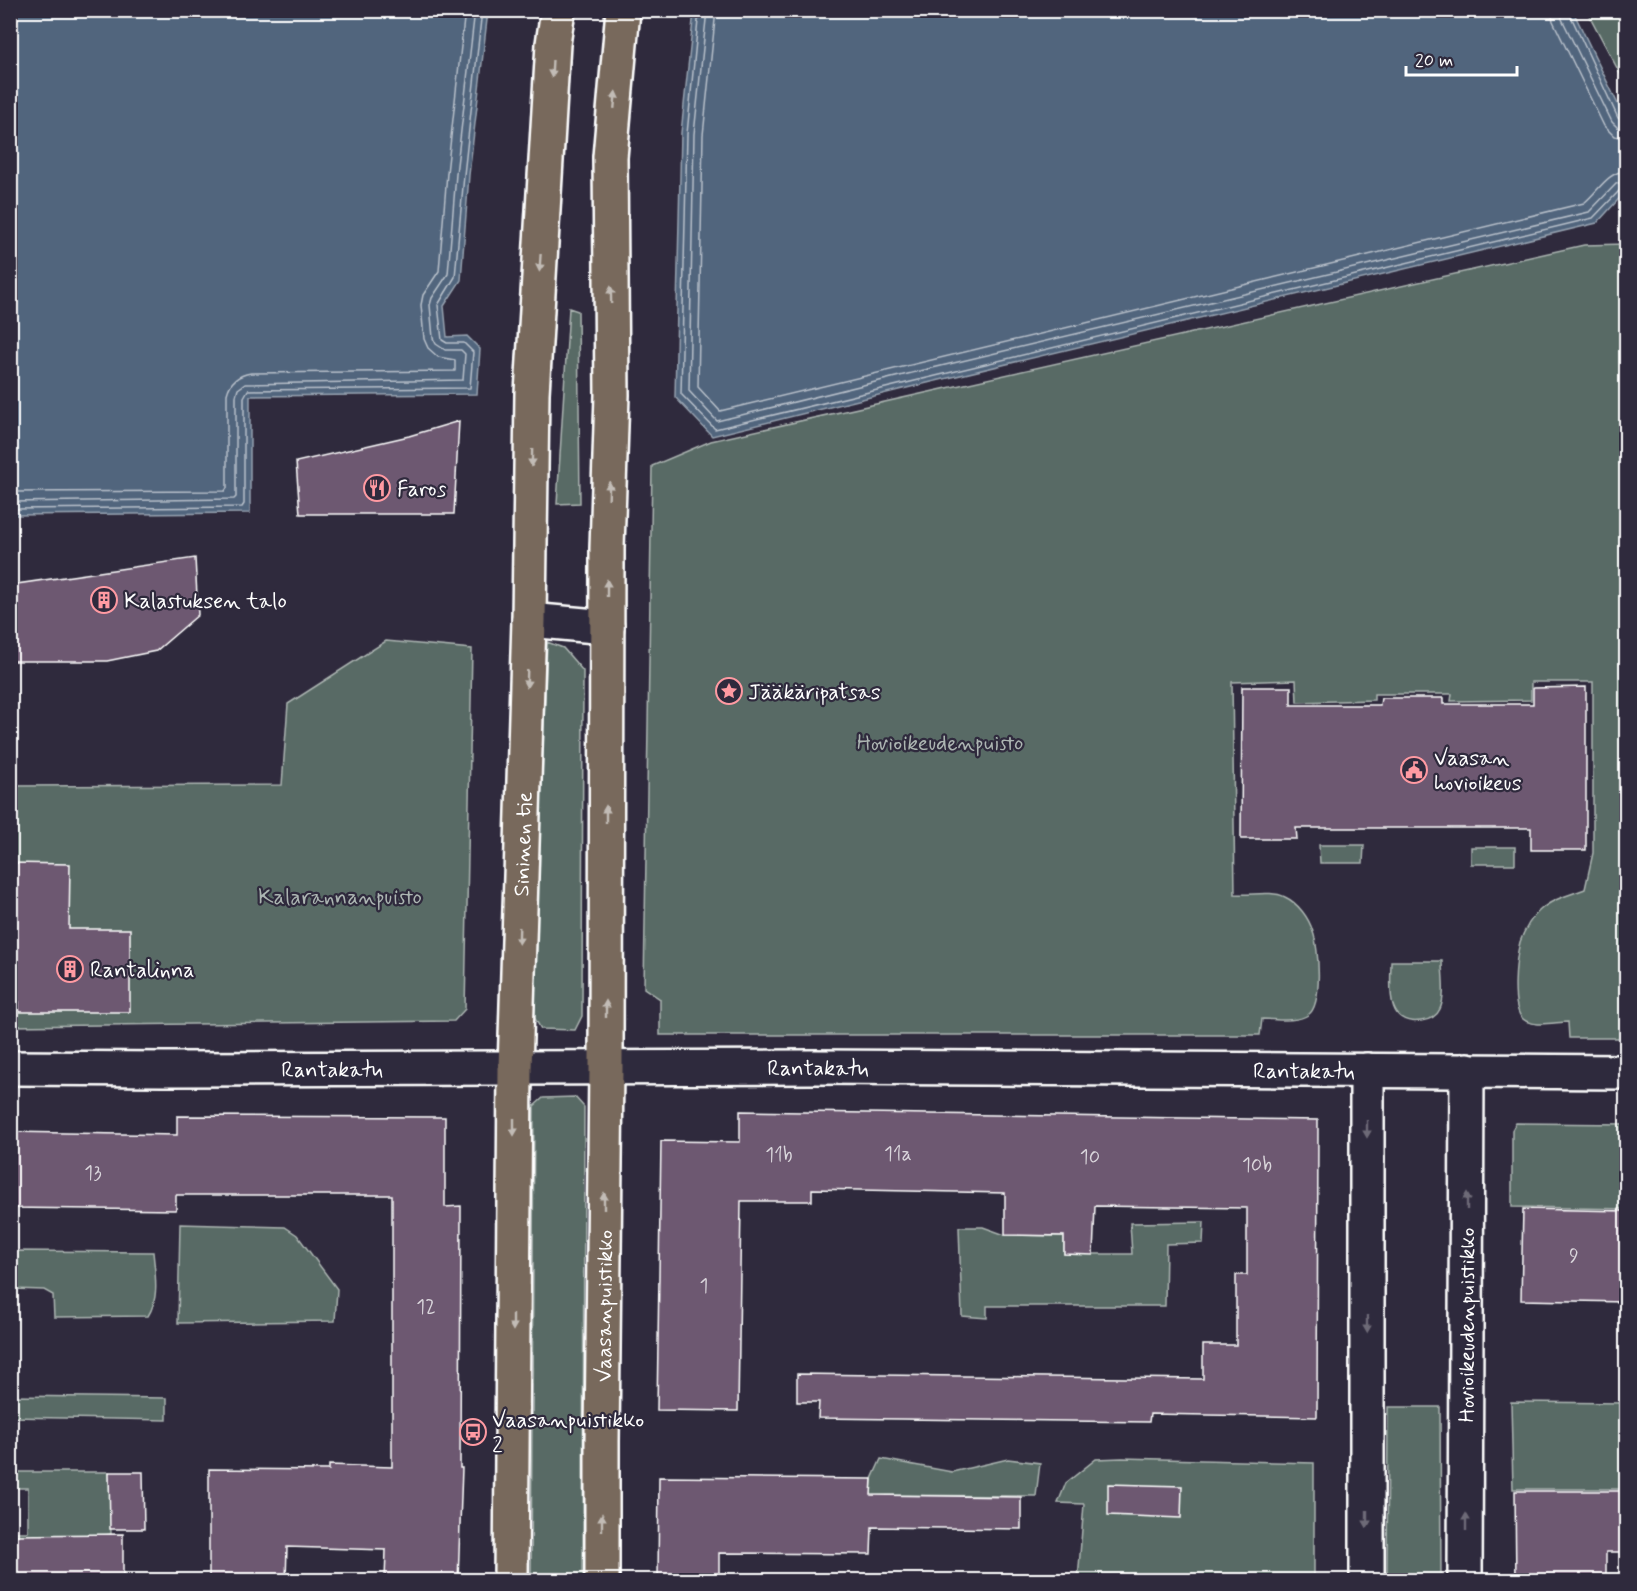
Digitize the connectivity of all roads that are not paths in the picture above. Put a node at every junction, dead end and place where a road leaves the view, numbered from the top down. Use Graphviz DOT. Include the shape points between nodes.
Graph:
graph roads {
  1 [pos="558,10"];
  2 [pos="623,10"];
  3 [pos="529,620"];
  4 [pos="607,627"];
  5 [pos="10,1068"];
  6 [pos="606,1068"];
  7 [pos="515,1069"];
  8 [pos="1367,1070"];
  9 [pos="1467,1070"];
  10 [pos="1626,1072"];
  11 [pos="511,1581"];
  12 [pos="602,1581"];
  13 [pos="1367,1581"];
  14 [pos="1465,1581"];
  1 -- 3 [label="main road, Sininen tie, one-way" via="532,393"];
  4 -- 2 [label="main road, one-way" via="612,395 610,157"];
  3 -- 4 [label="street"];
  3 -- 7 [label="main road, Sininen tie, one-way"];
  6 -- 4 [label="main road, one-way"];
  5 -- 7 [label="street, Rantakatu"];
  6 -- 7 [label="street, Rantakatu"];
  6 -- 8 [label="street, Rantakatu"];
  12 -- 6 [label="main road, Vaasanpuistikko, one-way"];
  7 -- 11 [label="main road, one-way"];
  8 -- 9 [label="street, Rantakatu"];
  8 -- 13 [label="street, one-way"];
  9 -- 10 [label="street, Rantakatu"];
  14 -- 9 [label="street, Hovioikeudenpuistikko, one-way"];
}
